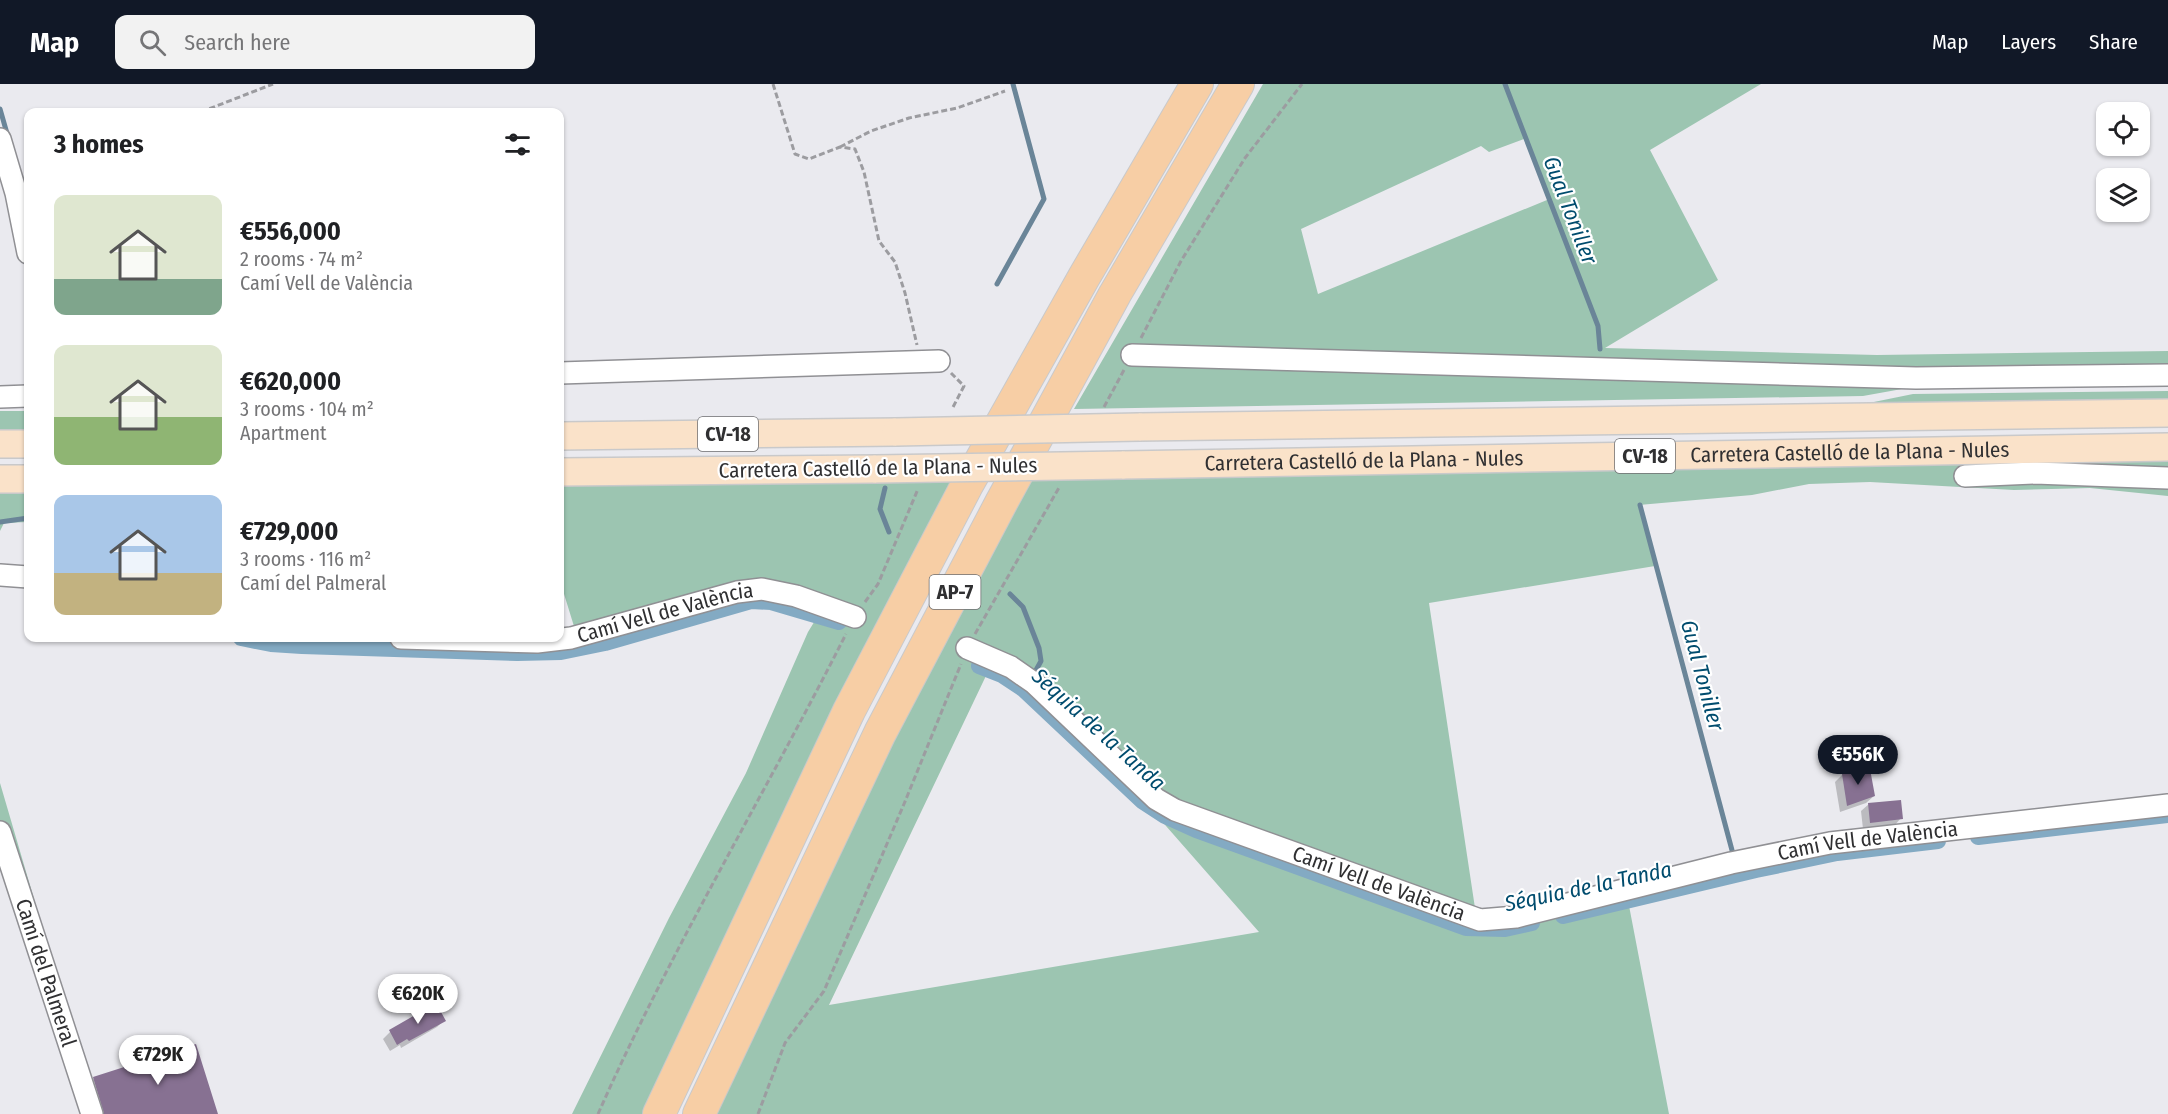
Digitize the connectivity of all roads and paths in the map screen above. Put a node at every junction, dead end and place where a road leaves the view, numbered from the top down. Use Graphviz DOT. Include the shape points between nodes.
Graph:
graph roads {
  1 [pos="273,84"];
  2 [pos="773,84"];
  3 [pos="1197,84"];
  4 [pos="1238,84"];
  5 [pos="1302,84"];
  6 [pos="1005,91"];
  7 [pos="211,108"];
  8 [pos="0,139"];
  9 [pos="840,147"];
  10 [pos="24,233"];
  11 [pos="1132,355"];
  12 [pos="930,361"];
  13 [pos="564,373"];
  14 [pos="2168,375"];
  15 [pos="24,396"];
  16 [pos="0,397"];
  17 [pos="1103,407"];
  18 [pos="2168,413"];
  19 [pos="564,436"];
  20 [pos="0,444"];
  21 [pos="24,444"];
  22 [pos="2168,447"];
  23 [pos="2081,448"];
  24 [pos="2168,451"];
  25 [pos="564,472"];
  26 [pos="1965,476"];
  27 [pos="2168,478"];
  28 [pos="0,479"];
  29 [pos="24,479"];
  30 [pos="1063,480"];
  31 [pos="0,575"];
  32 [pos="24,577"];
  33 [pos="855,617"];
  34 [pos="564,640"];
  35 [pos="967,648"];
  36 [pos="2168,805"];
  37 [pos="0,832"];
  38 [pos="92,1114"];
  39 [pos="598,1114"];
  40 [pos="659,1114"];
  41 [pos="699,1114"];
  42 [pos="758,1114"];
  1 -- 7 [label="path"];
  2 -- 9 [label="path" via="795,154 809,159"];
  3 -- 40 [label="highway, AP-7" via="967,485 849,711"];
  4 -- 41 [label="highway, AP-7" via="1115,294 891,712"];
  5 -- 11 [label="path" via="1245,158 1181,261"];
  6 -- 9 [label="path" via="957,108 890,124"];
  8 -- 10 [label="street"];
  9 -- 12 [label="path" via="855,149 858,156 879,242 895,262"];
  11 -- 14 [label="street" via="1916,378"];
  11 -- 17 [label="path"];
  12 -- 13 [label="street"];
  15 -- 16 [label="street"];
  18 -- 19 [label="main road, Carretera Castelló de la Plana - Nules / CV-18, bridge"];
  20 -- 21 [label="main road"];
  22 -- 23 [label="main road, Carretera Castelló de la Plana - Nules / CV-18"];
  23 -- 24 [label="main road, CV-18"];
  23 -- 25 [label="main road, Carretera Castelló de la Plana - Nules / CV-18, bridge"];
  26 -- 27 [label="street" via="2035,473"];
  28 -- 29 [label="main road"];
  30 -- 35 [label="path"];
  31 -- 32 [label="street"];
  33 -- 34 [label="street, Camí Vell de València" via="796,596 762,589 737,592"];
  33 -- 39 [label="path" via="618,1068"];
  35 -- 36 [label="street, Camí Vell de València" via="1011,667 1034,683 1156,799 1175,810 1480,920 1516,917 1731,863 1830,843"];
  35 -- 42 [label="path" via="824,991 785,1043"];
  37 -- 38 [label="street, Camí del Palmeral"];
}
